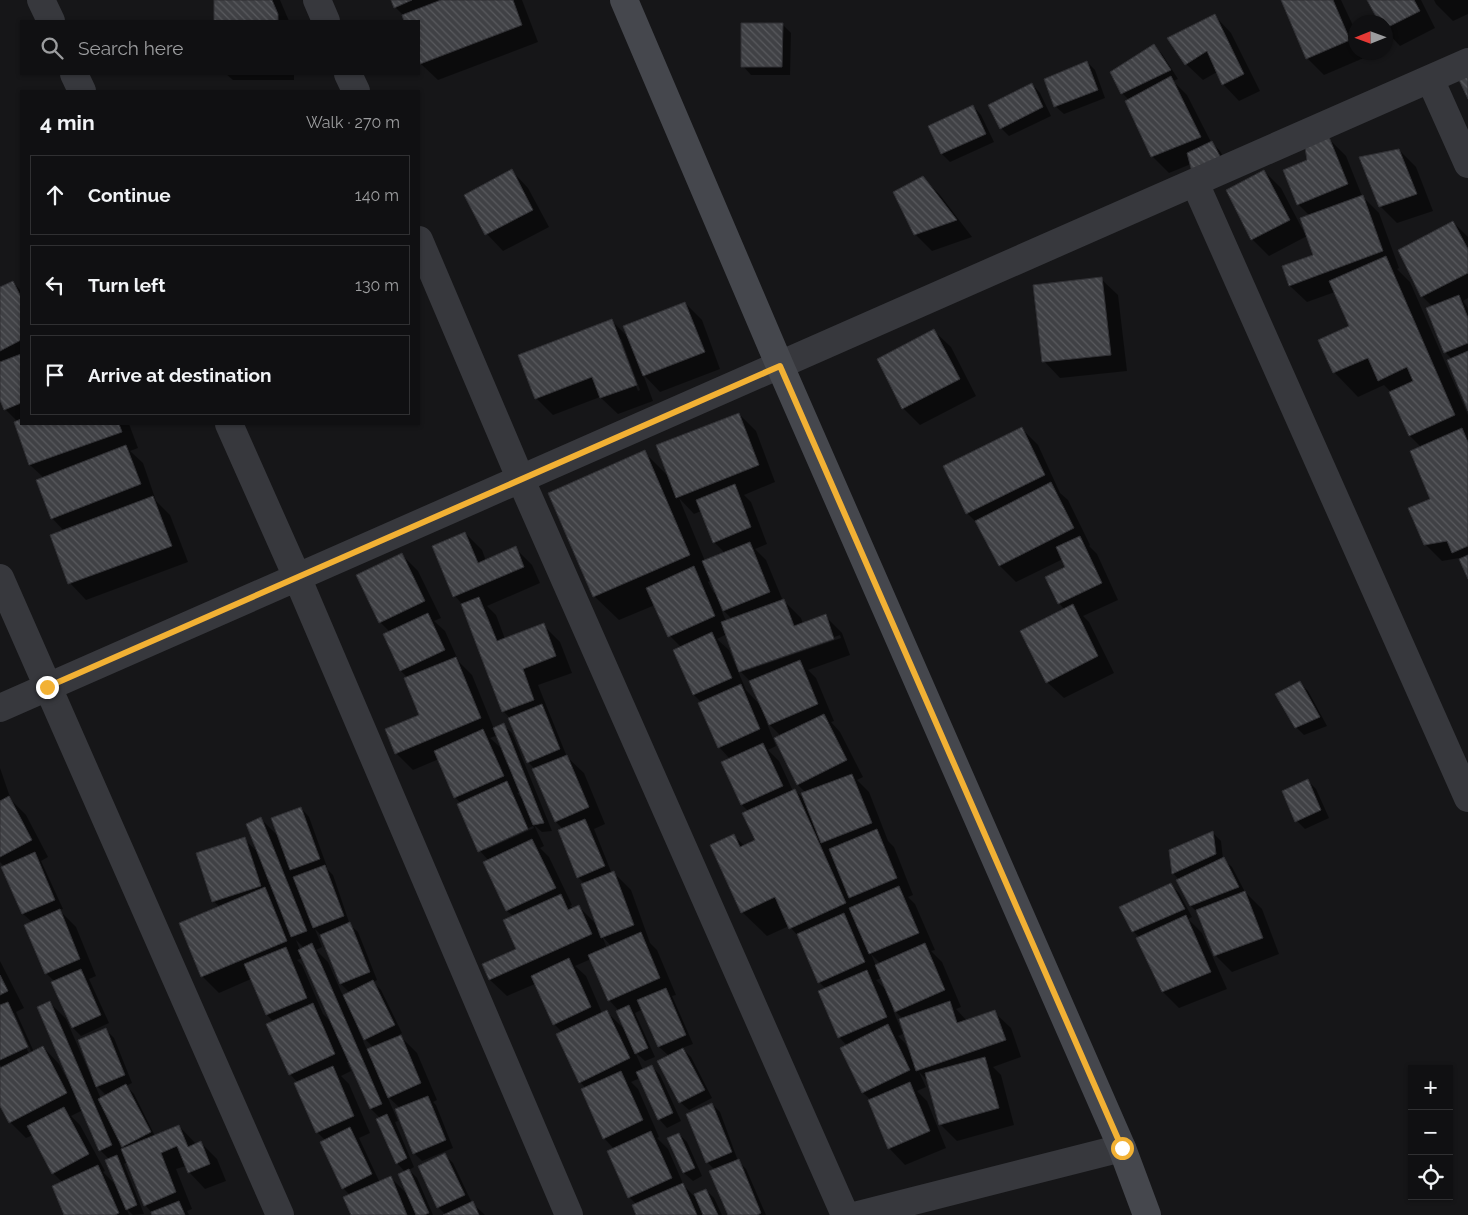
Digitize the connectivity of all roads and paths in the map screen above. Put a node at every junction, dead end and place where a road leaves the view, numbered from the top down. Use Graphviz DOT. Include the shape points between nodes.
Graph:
graph roads {
  1 [pos="41,0"];
  2 [pos="317,0"];
  3 [pos="624,0"];
  4 [pos="51,20"];
  5 [pos="326,20"];
  6 [pos="1468,62"];
  7 [pos="74,75"];
  8 [pos="348,75"];
  9 [pos="1430,79"];
  10 [pos="82,90"];
  11 [pos="356,90"];
  12 [pos="1468,164"];
  13 [pos="1195,183"];
  14 [pos="420,242"];
  15 [pos="780,366"];
  16 [pos="229,425"];
  17 [pos="521,480"];
  18 [pos="297,577"];
  19 [pos="0,578"];
  20 [pos="47,687"];
  21 [pos="0,708"];
  22 [pos="1468,798"];
  23 [pos="1122,1148"];
  24 [pos="280,1215"];
  25 [pos="569,1215"];
  26 [pos="845,1215"];
  27 [pos="858,1215"];
  28 [pos="1148,1215"];
  1 -- 4 [label="street"];
  2 -- 5 [label="street"];
  3 -- 15 [label="street"];
  6 -- 9 [label="street"];
  7 -- 10 [label="street"];
  8 -- 11 [label="street"];
  9 -- 12 [label="street"];
  9 -- 13 [label="street"];
  13 -- 15 [label="street"];
  13 -- 22 [label="street"];
  14 -- 17 [label="street"];
  15 -- 17 [label="street"];
  15 -- 23 [label="street"];
  16 -- 18 [label="street"];
  17 -- 18 [label="street"];
  17 -- 26 [label="street"];
  18 -- 20 [label="street"];
  18 -- 25 [label="street"];
  19 -- 20 [label="street"];
  20 -- 21 [label="street"];
  20 -- 24 [label="street"];
  23 -- 27 [label="street"];
  23 -- 28 [label="street"];
}
